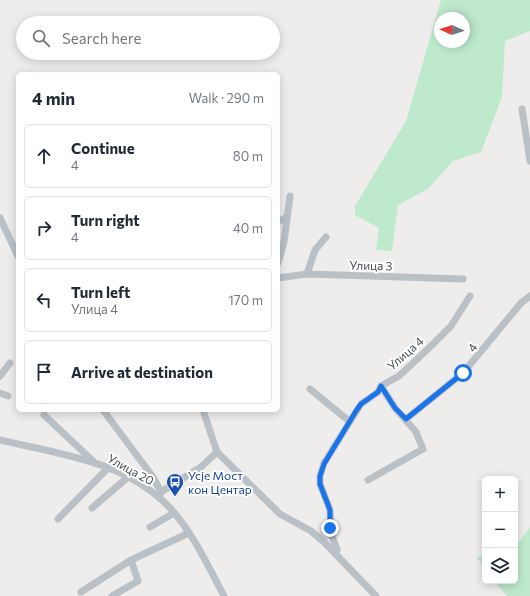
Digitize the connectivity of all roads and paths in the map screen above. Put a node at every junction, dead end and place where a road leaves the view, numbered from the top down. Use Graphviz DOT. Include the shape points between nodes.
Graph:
graph roads {
  1 [pos="522,109"];
  2 [pos="530,160"];
  3 [pos="290,196"];
  4 [pos="0,218"];
  5 [pos="287,218"];
  6 [pos="280,221"];
  7 [pos="326,237"];
  8 [pos="16,252"];
  9 [pos="280,253"];
  10 [pos="307,274"];
  11 [pos="280,278"];
  12 [pos="463,279"];
  13 [pos="470,296"];
  14 [pos="530,296"];
  15 [pos="10,363"];
  16 [pos="0,376"];
  17 [pos="381,386"];
  18 [pos="310,389"];
  19 [pos="0,393"];
  20 [pos="8,396"];
  21 [pos="104,412"];
  22 [pos="200,412"];
  23 [pos="204,412"];
  24 [pos="44,415"];
  25 [pos="406,419"];
  26 [pos="206,422"];
  27 [pos="349,422"];
  28 [pos="0,440"];
  29 [pos="217,452"];
  30 [pos="93,462"];
  31 [pos="109,467"];
  32 [pos="128,477"];
  33 [pos="368,480"];
  34 [pos="160,495"];
  35 [pos="92,508"];
  36 [pos="174,513"];
  37 [pos="58,519"];
  38 [pos="150,527"];
  39 [pos="189,533"];
  40 [pos="336,554"];
  41 [pos="131,560"];
  42 [pos="81,592"];
  43 [pos="112,596"];
  44 [pos="224,596"];
  45 [pos="376,596"];
  1 -- 2 [label="street"];
  3 -- 5 [label="street"];
  4 -- 8 [label="street"];
  5 -- 6 [label="street"];
  5 -- 9 [label="street"];
  7 -- 10 [label="street" via="315,250"];
  10 -- 11 [label="street, Улица 3"];
  10 -- 12 [label="street, Улица 3"];
  13 -- 17 [label="street, Улица 4" via="451,326 399,376"];
  14 -- 25 [label="street, 4" via="521,303 463,373"];
  15 -- 16 [label="street"];
  17 -- 25 [label="street" via="395,408"];
  17 -- 27 [label="street, Улица 4" via="378,392 361,404"];
  18 -- 27 [label="street"];
  19 -- 20 [label="street"];
  21 -- 34 [label="street" via="153,477"];
  22 -- 26 [label="street"];
  23 -- 26 [label="street"];
  24 -- 30 [label="street"];
  25 -- 33 [label="street" via="416,432 423,449"];
  26 -- 29 [label="street"];
  27 -- 40 [label="street, Улица 4" via="324,464 320,476 320,484 330,510"];
  28 -- 30 [label="street, Улица 20"];
  29 -- 34 [label="street"];
  29 -- 40 [label="street" via="280,514 311,531"];
  30 -- 31 [label="street, Улица 20"];
  31 -- 32 [label="street, Улица 20"];
  31 -- 37 [label="street"];
  32 -- 34 [label="street, Улица 20"];
  32 -- 35 [label="street"];
  34 -- 36 [label="street, Улица 20"];
  36 -- 38 [label="street"];
  36 -- 39 [label="street, Улица 20"];
  39 -- 41 [label="street"];
  39 -- 44 [label="street, Улица 20"];
  40 -- 45 [label="street"];
  41 -- 42 [label="street"];
  41 -- 43 [label="street" via="138,581"];
}
